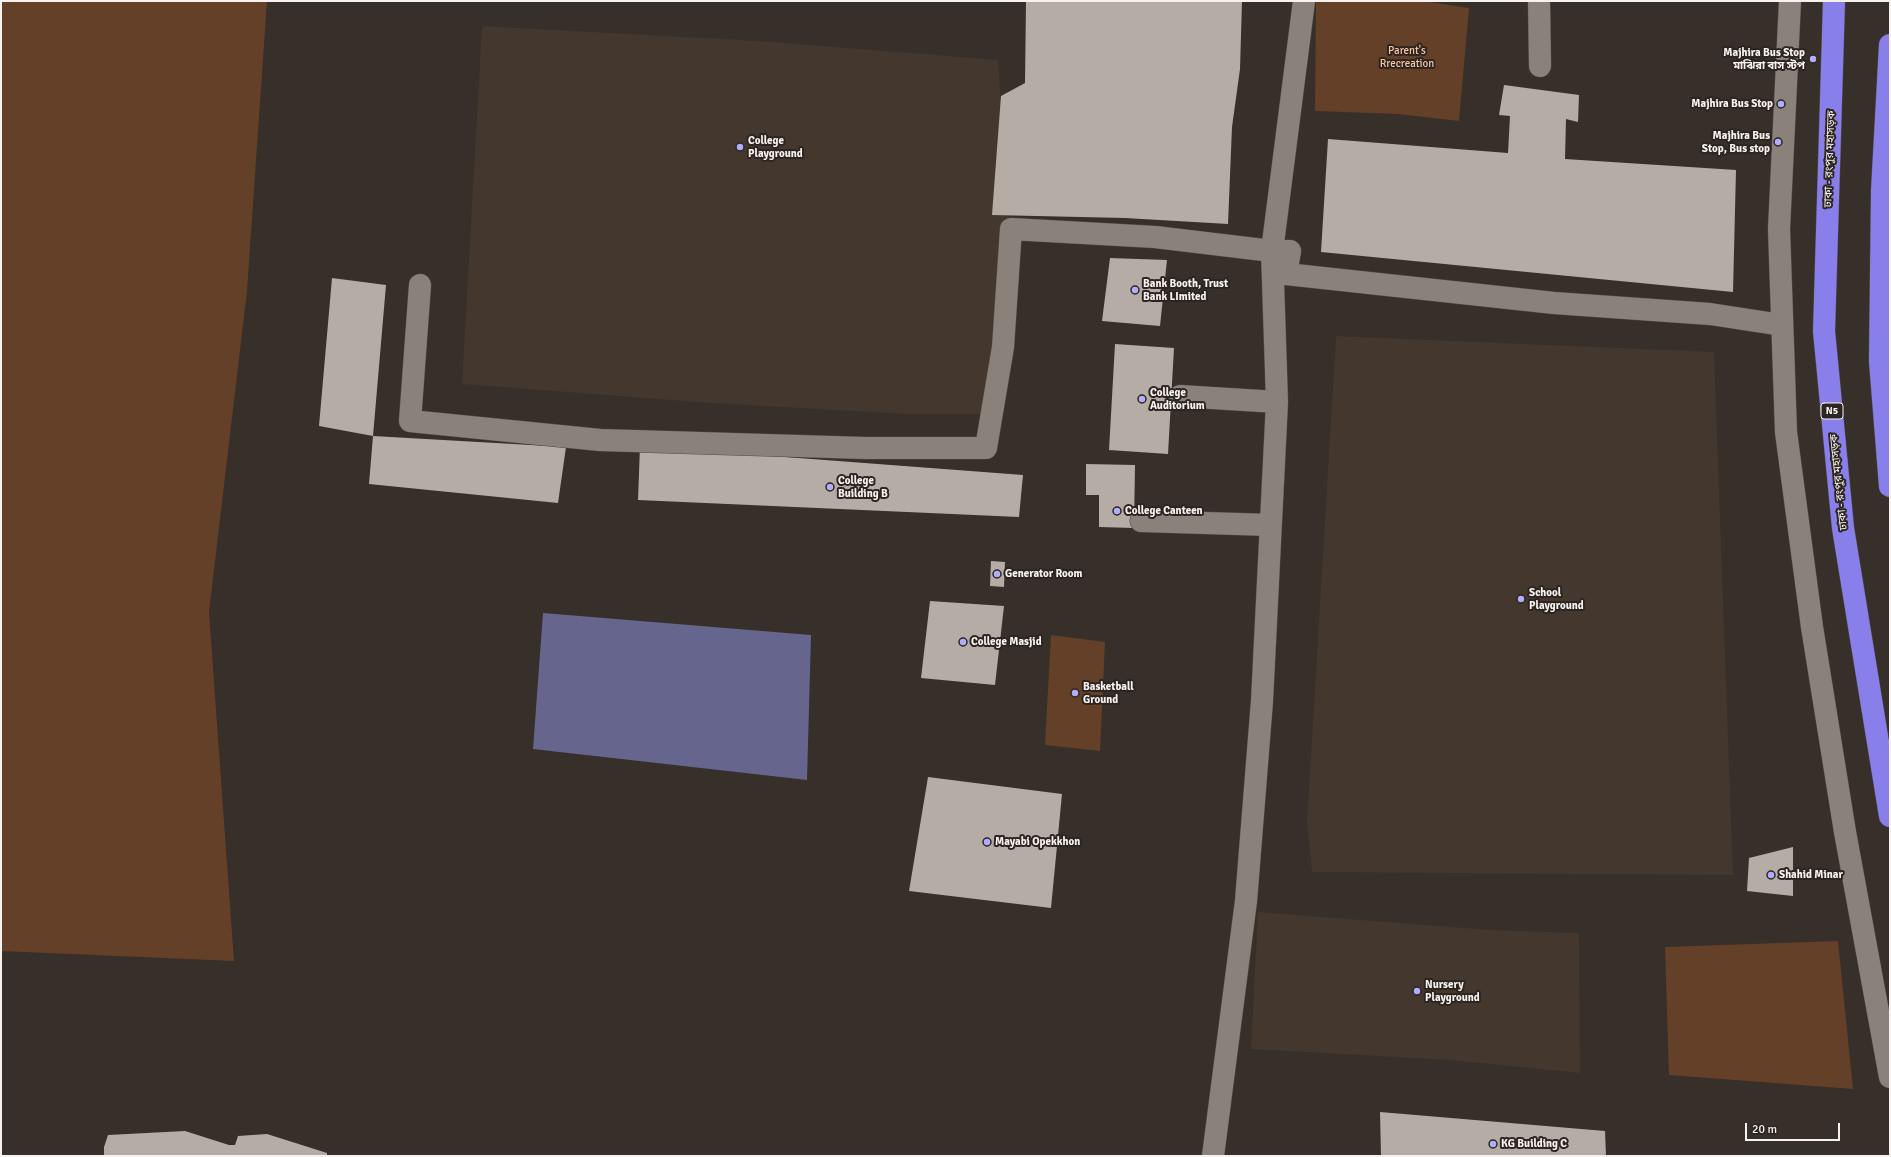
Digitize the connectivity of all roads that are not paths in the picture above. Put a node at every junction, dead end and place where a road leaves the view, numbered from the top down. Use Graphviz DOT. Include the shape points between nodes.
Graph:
graph roads {
  1 [pos="1304,1"];
  2 [pos="1539,1"];
  3 [pos="1790,1"];
  4 [pos="1834,1"];
  5 [pos="1890,45"];
  6 [pos="1540,66"];
  7 [pos="1272,251"];
  8 [pos="420,285"];
  9 [pos="1782,325"];
  10 [pos="1180,396"];
  11 [pos="1277,402"];
  12 [pos="1890,486"];
  13 [pos="1141,521"];
  14 [pos="1270,525"];
  15 [pos="1890,816"];
  16 [pos="1890,1076"];
  17 [pos="1214,1156"];
  1 -- 7 [label="lane"];
  2 -- 6 [label="lane"];
  3 -- 9 [label="lane" via="1779,229"];
  4 -- 15 [label="highway, ঢাকা - রংপুর মহাসড়ক / N5" via="1824,331 1843,528"];
  5 -- 12 [label="highway" via="1882,191 1880,361"];
  7 -- 8 [label="lane" via="1154,237 1011,230 1003,347 986,448 865,448 600,440 410,421"];
  7 -- 9 [label="lane" via="1290,251 1286,274 1554,303 1710,314"];
  7 -- 11 [label="lane"];
  9 -- 16 [label="lane" via="1786,432 1812,627 1845,832"];
  10 -- 11 [label="lane"];
  11 -- 14 [label="lane"];
  13 -- 14 [label="lane"];
  14 -- 17 [label="lane" via="1262,701 1246,901"];
}
